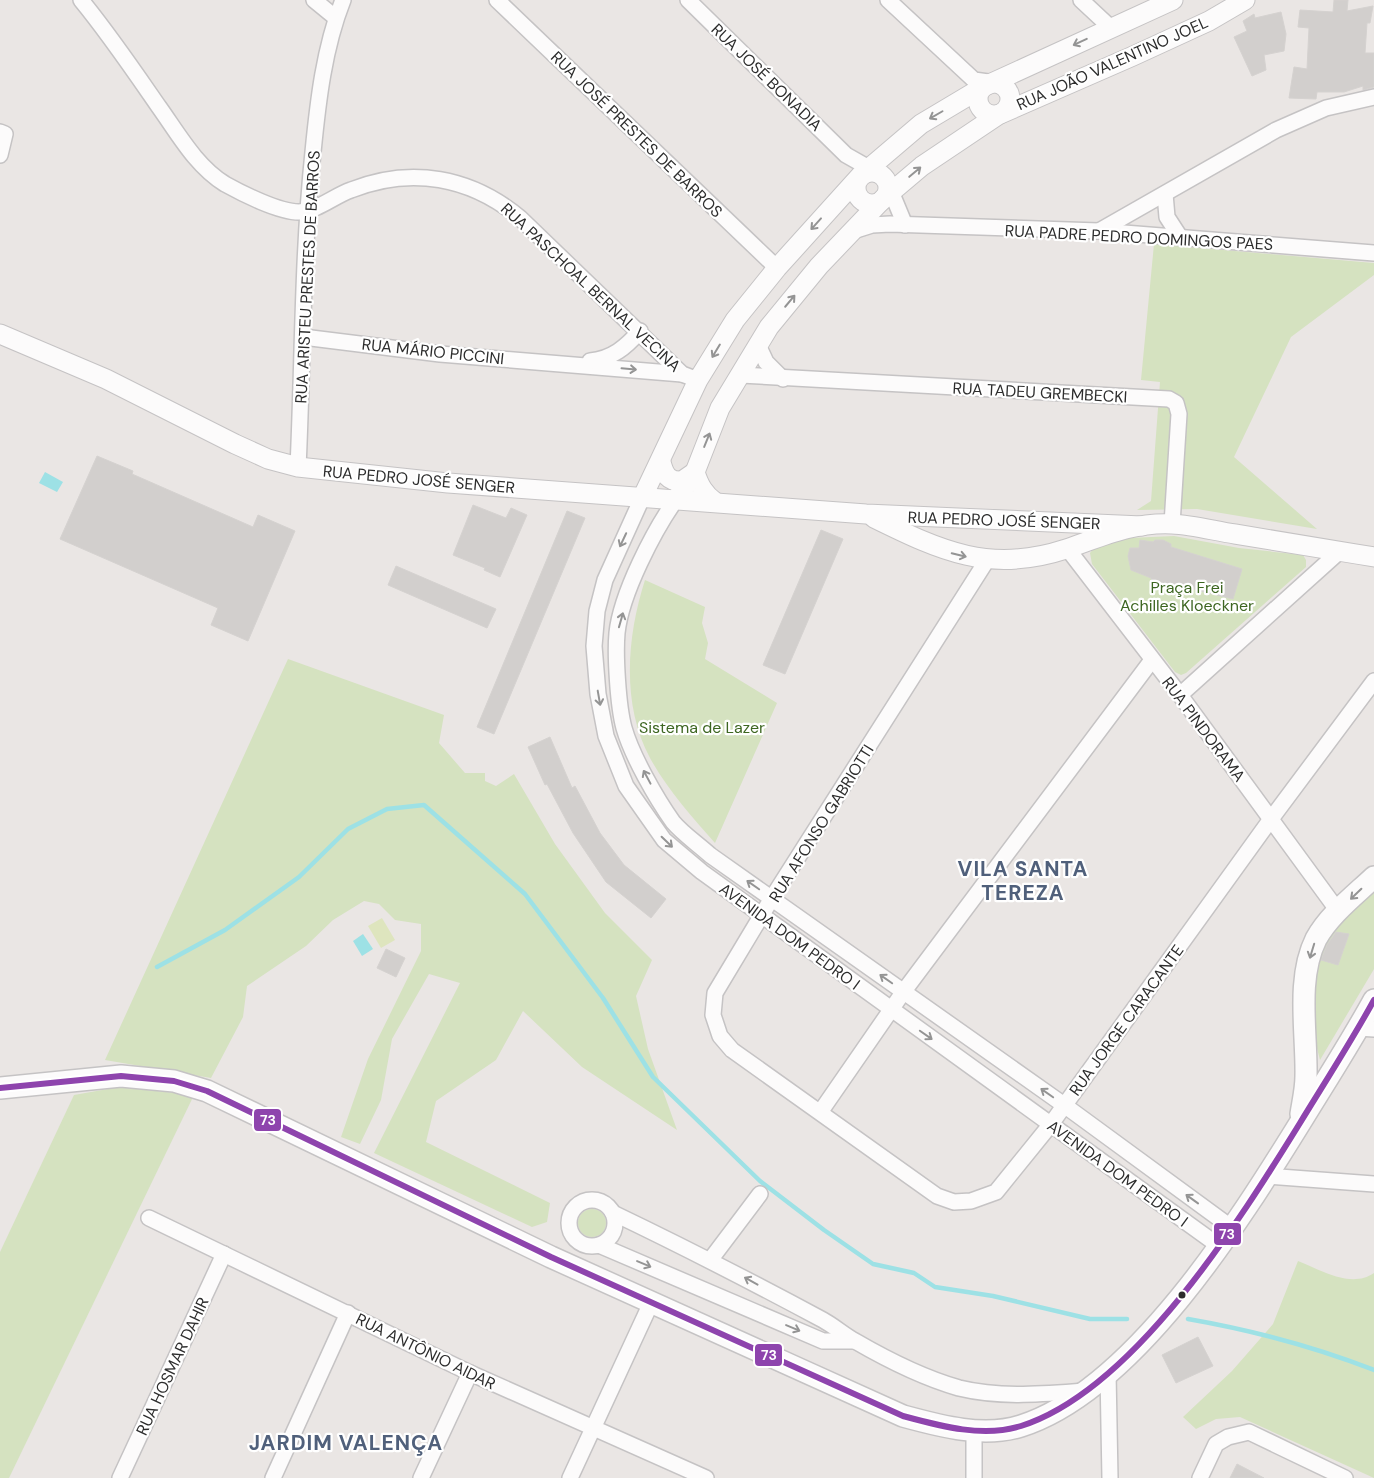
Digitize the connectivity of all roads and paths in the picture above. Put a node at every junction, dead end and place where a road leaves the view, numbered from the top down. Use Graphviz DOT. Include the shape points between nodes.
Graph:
graph roads {
  1 [pos="81,0"];
  2 [pos="314,0"];
  3 [pos="343,0"];
  4 [pos="496,0"];
  5 [pos="688,0"];
  6 [pos="888,0"];
  7 [pos="1081,0"];
  8 [pos="1173,0"];
  9 [pos="1245,0"];
  10 [pos="336,18"];
  11 [pos="1111,28"];
  12 [pos="983,88"];
  13 [pos="1374,97"];
  14 [pos="1002,113"];
  15 [pos="0,132"];
  16 [pos="0,155"];
  17 [pos="846,155"];
  18 [pos="872,188"];
  19 [pos="1164,194"];
  20 [pos="307,210"];
  21 [pos="905,225"];
  22 [pos="1099,231"];
  23 [pos="852,232"];
  24 [pos="1180,237"];
  25 [pos="1374,253"];
  26 [pos="777,268"];
  27 [pos="640,331"];
  28 [pos="0,334"];
  29 [pos="303,337"];
  30 [pos="759,346"];
  31 [pos="563,363"];
  32 [pos="741,375"];
  33 [pos="690,377"];
  34 [pos="783,379"];
  35 [pos="661,462"];
  36 [pos="298,467"];
  37 [pos="694,472"];
  38 [pos="643,496"];
  39 [pos="677,498"];
  40 [pos="715,502"];
  41 [pos="866,514"];
  42 [pos="941,517"];
  43 [pos="1172,524"];
  44 [pos="1048,526"];
  45 [pos="1142,526"];
  46 [pos="930,545"];
  47 [pos="1066,548"];
  48 [pos="1340,551"];
  49 [pos="1046,554"];
  50 [pos="1374,557"];
  51 [pos="987,560"];
  52 [pos="1152,660"];
  53 [pos="1374,681"];
  54 [pos="1180,695"];
  55 [pos="1270,819"];
  56 [pos="1374,877"];
  57 [pos="772,898"];
  58 [pos="1338,911"];
  59 [pos="762,916"];
  60 [pos="904,991"];
  61 [pos="1374,1000"];
  62 [pos="890,1010"];
  63 [pos="1366,1029"];
  64 [pos="1305,1054"];
  65 [pos="1336,1065"];
  66 [pos="0,1088"];
  67 [pos="1064,1105"];
  68 [pos="821,1112"];
  69 [pos="1051,1124"];
  70 [pos="1299,1124"];
  71 [pos="1268,1176"];
  72 [pos="1374,1184"];
  73 [pos="760,1194"];
  74 [pos="613,1214"];
  75 [pos="149,1218"];
  76 [pos="1232,1228"];
  77 [pos="599,1245"];
  78 [pos="1219,1246"];
  79 [pos="224,1254"];
  80 [pos="711,1260"];
  81 [pos="651,1304"];
  82 [pos="348,1313"];
  83 [pos="854,1341"];
  84 [pos="470,1373"];
  85 [pos="1108,1374"];
  86 [pos="1085,1391"];
  87 [pos="594,1428"];
  88 [pos="974,1431"];
  89 [pos="120,1478"];
  90 [pos="273,1478"];
  91 [pos="421,1478"];
  92 [pos="570,1478"];
  93 [pos="706,1478"];
  94 [pos="974,1478"];
  95 [pos="1110,1478"];
  96 [pos="1200,1478"];
  97 [pos="1345,1478"];
  1 -- 20 [label="street, RUA PASCHOAL BERNAL VECINA" via="198,162 225,184 247,195 282,209"];
  2 -- 10 [label="street"];
  3 -- 10 [label="street, RUA ARISTEU PRESTES DE BARROS"];
  4 -- 26 [label="street, RUA JOSÉ PRESTES DE BARROS"];
  5 -- 17 [label="street, RUA JOSÉ BONADIA"];
  6 -- 12 [label="street"];
  7 -- 11 [label="street"];
  8 -- 11 [label="street, RUA JOÃO VALENTINO JOEL"];
  9 -- 14 [label="street, RUA JOÃO VALENTINO JOEL" via="1209,21"];
  10 -- 20 [label="street, RUA ARISTEU PRESTES DE BARROS" via="319,90"];
  11 -- 12 [label="street, RUA JOÃO VALENTINO JOEL, one-way"];
  12 -- 14 [label="street, RUA JOÃO VALENTINO JOEL" via="982,110 990,115"];
  12 -- 14 [label="street, RUA JOÃO VALENTINO JOEL" via="1006,88 1010,104"];
  12 -- 18 [label="street, RUA JOÃO VALENTINO JOEL, one-way" via="921,124"];
  13 -- 19 [label="street" via="1326,108 1276,130"];
  18 -- 14 [label="street, RUA JOÃO VALENTINO JOEL, one-way" via="922,166"];
  15 -- 16 [label="street" via="5,134"];
  17 -- 18 [label="street, RUA JOSÉ BONADIA"];
  17 -- 18 [label="street"];
  18 -- 21 [label="street, RUA PADRE PEDRO DOMINGOS PAES"];
  18 -- 21 [label="street"];
  18 -- 23 [label="street, RUA JOÃO VALENTINO JOEL"];
  18 -- 26 [label="street, RUA JOÃO VALENTINO JOEL, one-way"];
  19 -- 22 [label="street"];
  19 -- 24 [label="street" via="1167,217"];
  20 -- 27 [label="street, RUA PASCHOAL BERNAL VECINA" via="336,195 382,179 418,177 479,190 520,218"];
  20 -- 29 [label="street, RUA ARISTEU PRESTES DE BARROS"];
  21 -- 22 [label="street, RUA PADRE PEDRO DOMINGOS PAES"];
  21 -- 23 [label="street, RUA PADRE PEDRO DOMINGOS PAES" via="881,224"];
  22 -- 24 [label="street, RUA PADRE PEDRO DOMINGOS PAES"];
  30 -- 23 [label="street, RUA JOÃO VALENTINO JOEL, one-way" via="769,327"];
  24 -- 25 [label="street, RUA PADRE PEDRO DOMINGOS PAES"];
  26 -- 33 [label="street, RUA JOÃO VALENTINO JOEL, one-way"];
  27 -- 31 [label="street, RUA MÁRIO PICCINI" via="627,346 612,356"];
  27 -- 33 [label="street, RUA PASCHOAL BERNAL VECINA"];
  28 -- 36 [label="street, RUA PEDRO JOSÉ SENGER" via="106,379 268,460"];
  29 -- 31 [label="street, RUA MÁRIO PICCINI" via="440,354"];
  29 -- 36 [label="street, RUA ARISTEU PRESTES DE BARROS"];
  30 -- 32 [label="street, RUA JOÃO VALENTINO JOEL"];
  30 -- 34 [label="street" via="766,362"];
  31 -- 33 [label="street, RUA MÁRIO PICCINI, one-way"];
  32 -- 34 [label="street, RUA TADEU GREMBECKI"];
  37 -- 32 [label="street, RUA JOÃO VALENTINO JOEL, one-way" via="720,408"];
  33 -- 35 [label="street, RUA JOÃO VALENTINO JOEL"];
  34 -- 43 [label="street, RUA TADEU GREMBECKI" via="1169,399 1176,403 1179,414"];
  35 -- 37 [label="street" via="671,480 682,481"];
  35 -- 38 [label="street, RUA JOÃO VALENTINO JOEL"];
  36 -- 38 [label="street, RUA PEDRO JOSÉ SENGER" via="448,483"];
  37 -- 39 [label="street, RUA JOÃO VALENTINO JOEL"];
  37 -- 40 [label="street" via="701,488"];
  38 -- 39 [label="street, RUA PEDRO JOSÉ SENGER"];
  38 -- 59 [label="street, AVENIDA DOM PEDRO I, one-way" via="604,580 597,611 595,662 606,736 626,786 664,840"];
  39 -- 40 [label="street, RUA PEDRO JOSÉ SENGER"];
  57 -- 39 [label="street, AVENIDA DOM PEDRO I, one-way" via="710,855 674,823 646,777 624,728 617,670 617,632 630,586"];
  40 -- 41 [label="street, RUA PEDRO JOSÉ SENGER"];
  41 -- 42 [label="street, RUA PEDRO JOSÉ SENGER"];
  41 -- 46 [label="street, RUA PEDRO JOSÉ SENGER"];
  42 -- 44 [label="street, RUA PEDRO JOSÉ SENGER"];
  42 -- 46 [label="street" via="928,525 926,533"];
  43 -- 45 [label="street, RUA PEDRO JOSÉ SENGER"];
  43 -- 48 [label="street, RUA PEDRO JOSÉ SENGER"];
  44 -- 45 [label="street, RUA PEDRO JOSÉ SENGER"];
  44 -- 47 [label="street"];
  44 -- 49 [label="street" via="1051,545"];
  45 -- 47 [label="street, RUA PEDRO JOSÉ SENGER" via="1105,533"];
  46 -- 51 [label="street, RUA PEDRO JOSÉ SENGER, one-way"];
  47 -- 49 [label="street, RUA PEDRO JOSÉ SENGER"];
  47 -- 52 [label="street, RUA PINDORAMA"];
  48 -- 50 [label="street, RUA PEDRO JOSÉ SENGER"];
  48 -- 54 [label="street"];
  49 -- 51 [label="street, RUA PEDRO JOSÉ SENGER"];
  51 -- 57 [label="street, RUA AFONSO GABRIOTTI"];
  52 -- 54 [label="street, RUA PINDORAMA"];
  52 -- 60 [label="street"];
  53 -- 55 [label="street, RUA JORGE CARACANTE"];
  54 -- 55 [label="street, RUA PINDORAMA"];
  55 -- 58 [label="street, RUA PINDORAMA"];
  55 -- 67 [label="street, RUA JORGE CARACANTE"];
  56 -- 58 [label="main road, one-way"];
  57 -- 59 [label="street, RUA AFONSO GABRIOTTI"];
  60 -- 57 [label="street, AVENIDA DOM PEDRO I, one-way"];
  58 -- 64 [label="main road, one-way" via="1317,937 1311,951 1304,1003"];
  59 -- 62 [label="street, AVENIDA DOM PEDRO I"];
  59 -- 68 [label="street, RUA AFONSO GABRIOTTI" via="715,993 713,1015 720,1036 732,1050"];
  60 -- 62 [label="street"];
  67 -- 60 [label="street, AVENIDA DOM PEDRO I, one-way"];
  61 -- 63 [label="main road"];
  62 -- 68 [label="street"];
  62 -- 69 [label="street, AVENIDA DOM PEDRO I, one-way"];
  63 -- 65 [label="main road"];
  64 -- 65 [label="main road" via="1317,1068 1323,1070"];
  64 -- 70 [label="main road" via="1305,1091"];
  65 -- 70 [label="main road"];
  66 -- 81 [label="main road" via="121,1076 174,1081 207,1091"];
  67 -- 69 [label="street, RUA JORGE CARACANTE"];
  76 -- 67 [label="street, AVENIDA DOM PEDRO I, one-way"];
  68 -- 69 [label="street, RUA JORGE CARACANTE" via="937,1196 954,1202 971,1201 996,1192"];
  69 -- 78 [label="street, AVENIDA DOM PEDRO I"];
  70 -- 71 [label="main road"];
  71 -- 72 [label="street"];
  71 -- 76 [label="main road"];
  73 -- 80 [label="street"];
  74 -- 77 [label="street" via="611,1235"];
  74 -- 77 [label="street" via="603,1203 588,1200 581,1202 571,1213 569,1228 577,1241 584,1245"];
  74 -- 80 [label="street"];
  75 -- 79 [label="street, RUA ANTÔNIO AIDAR"];
  76 -- 78 [label="main road"];
  77 -- 83 [label="street, one-way" via="823,1341"];
  78 -- 85 [label="main road" via="1147,1334"];
  79 -- 82 [label="street, RUA ANTÔNIO AIDAR"];
  79 -- 89 [label="street, RUA HOSMAR DAHIR"];
  83 -- 80 [label="street, one-way" via="834,1326"];
  81 -- 87 [label="street"];
  81 -- 88 [label="main road" via="903,1416 938,1426"];
  82 -- 84 [label="street, RUA ANTÔNIO AIDAR"];
  82 -- 90 [label="street"];
  83 -- 86 [label="street" via="912,1370 984,1393 1020,1395"];
  84 -- 87 [label="street, RUA ANTÔNIO AIDAR"];
  84 -- 91 [label="street"];
  85 -- 86 [label="main road"];
  85 -- 95 [label="street"];
  86 -- 88 [label="main road" via="1056,1411 1026,1424 998,1431"];
  87 -- 92 [label="street"];
  87 -- 93 [label="street, RUA ANTÔNIO AIDAR"];
  88 -- 94 [label="street"];
  96 -- 97 [label="street" via="1216,1444 1249,1432"];
}
